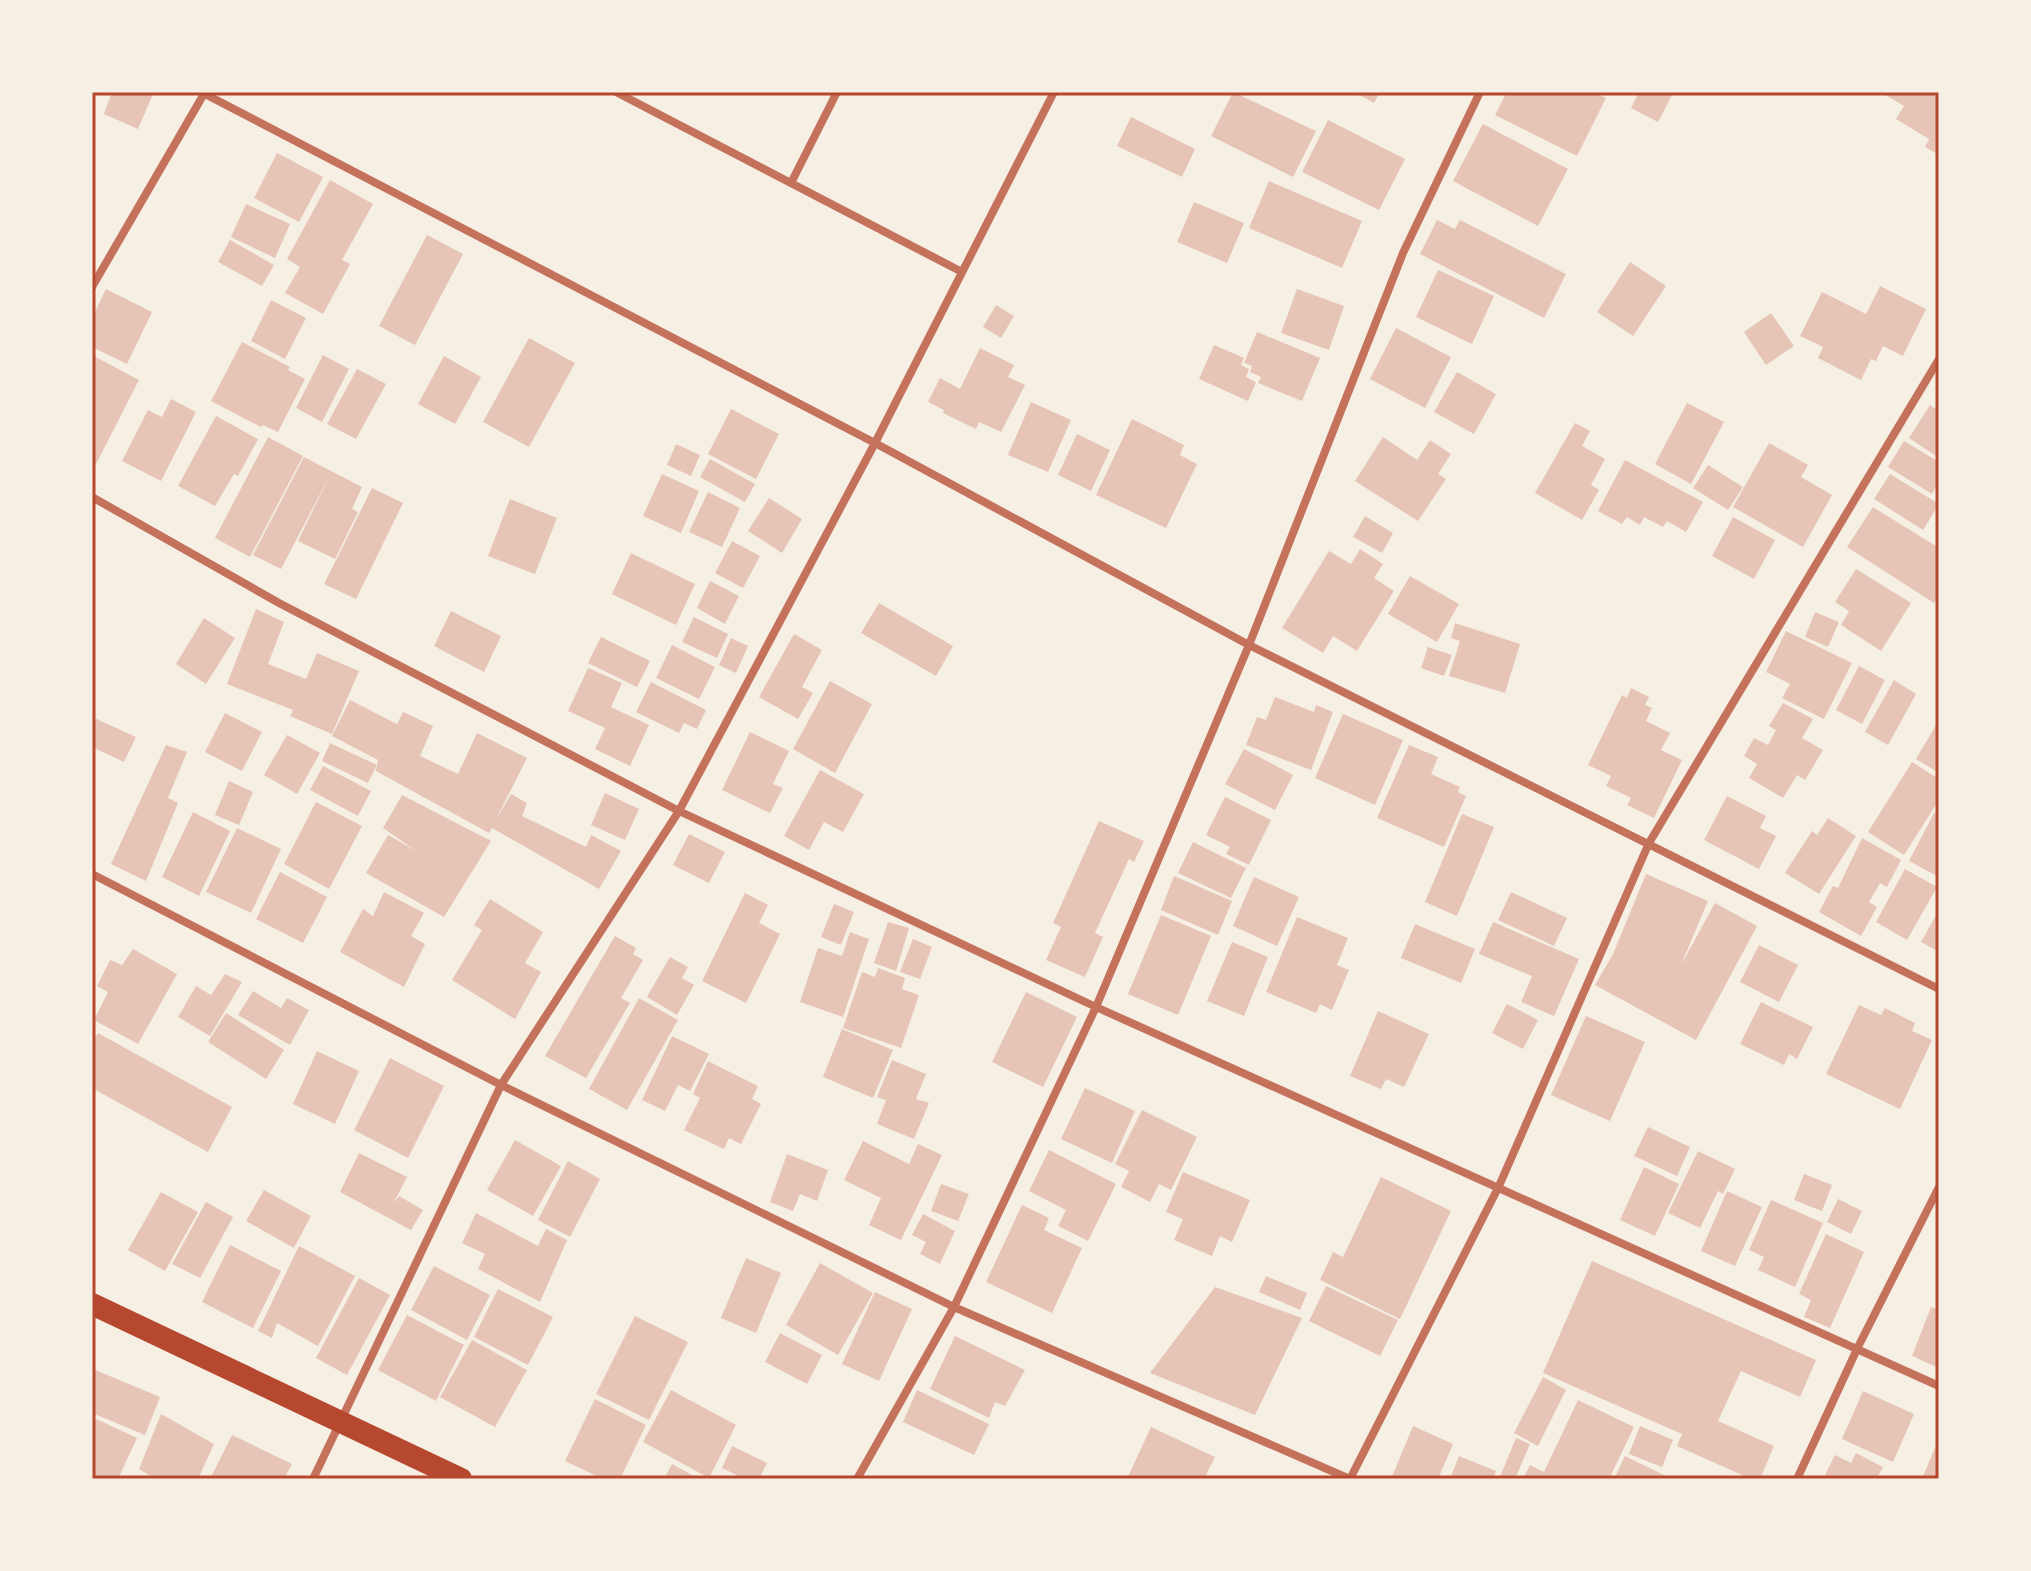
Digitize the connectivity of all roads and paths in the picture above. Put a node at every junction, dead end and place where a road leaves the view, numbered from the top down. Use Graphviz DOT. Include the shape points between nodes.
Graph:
graph roads {
  1 [pos="616,92"];
  2 [pos="837,92"];
  3 [pos="1054,92"];
  4 [pos="1480,92"];
  5 [pos="204,93"];
  6 [pos="626,94"];
  7 [pos="791,183"];
  8 [pos="962,272"];
  9 [pos="92,287"];
  10 [pos="1939,359"];
  11 [pos="875,443"];
  12 [pos="92,497"];
  13 [pos="1249,645"];
  14 [pos="679,811"];
  15 [pos="1649,843"];
  16 [pos="92,874"];
  17 [pos="1939,989"];
  18 [pos="1096,1007"];
  19 [pos="501,1085"];
  20 [pos="1499,1186"];
  21 [pos="1939,1187"];
  22 [pos="92,1304"];
  23 [pos="954,1307"];
  24 [pos="1858,1347"];
  25 [pos="1939,1386"];
  26 [pos="341,1420"];
  27 [pos="313,1479"];
  28 [pos="461,1479"];
  29 [pos="857,1479"];
  30 [pos="1350,1479"];
  31 [pos="1797,1479"];
  1 -- 6 [label="street"];
  2 -- 7 [label="street"];
  3 -- 8 [label="street"];
  4 -- 13 [label="street" via="1403,253"];
  5 -- 9 [label="street"];
  5 -- 11 [label="street"];
  6 -- 7 [label="street"];
  7 -- 8 [label="street"];
  8 -- 11 [label="street"];
  10 -- 15 [label="street"];
  11 -- 13 [label="street"];
  11 -- 14 [label="street"];
  12 -- 14 [label="street" via="279,603"];
  13 -- 15 [label="street"];
  13 -- 18 [label="street"];
  14 -- 18 [label="street"];
  14 -- 19 [label="street"];
  15 -- 17 [label="street"];
  15 -- 20 [label="street"];
  16 -- 19 [label="street"];
  18 -- 20 [label="street"];
  18 -- 23 [label="street"];
  19 -- 23 [label="street"];
  19 -- 26 [label="street"];
  20 -- 24 [label="street"];
  20 -- 30 [label="street"];
  21 -- 24 [label="street"];
  22 -- 26 [label="highway"];
  23 -- 29 [label="street"];
  23 -- 30 [label="street"];
  24 -- 25 [label="street"];
  24 -- 31 [label="street"];
  26 -- 27 [label="street"];
  26 -- 28 [label="highway"];
}
